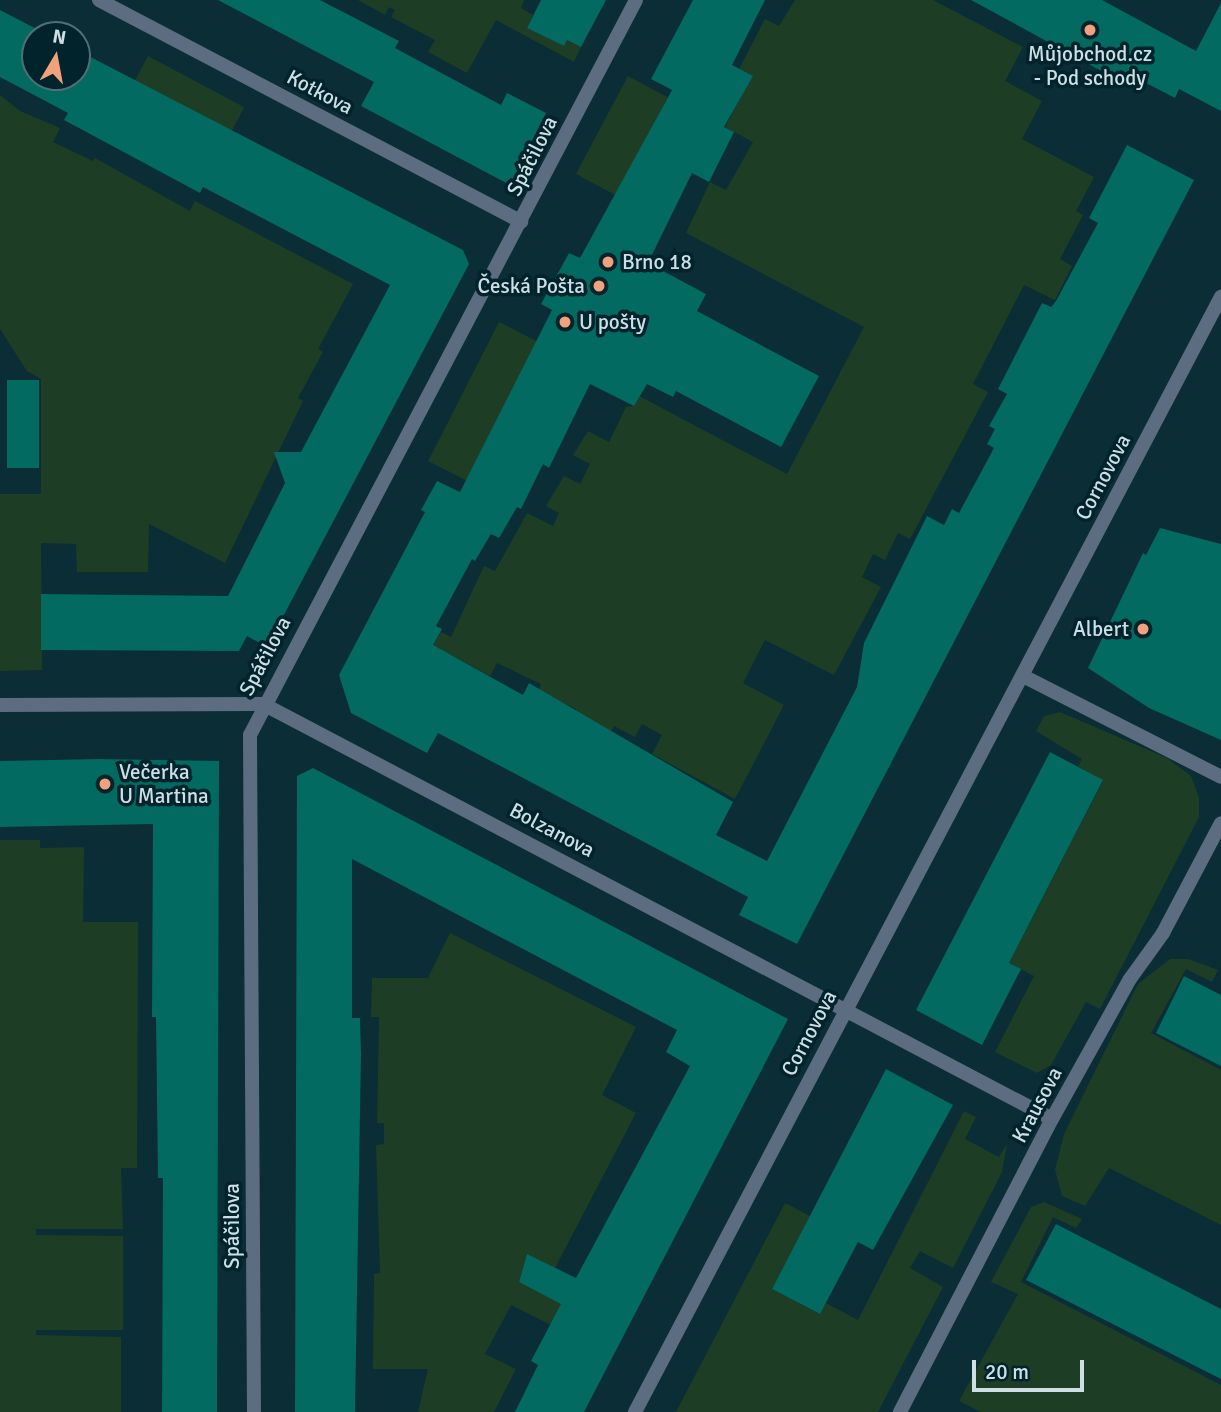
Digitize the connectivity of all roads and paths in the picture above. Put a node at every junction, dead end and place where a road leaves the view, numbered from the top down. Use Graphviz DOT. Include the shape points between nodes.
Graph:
graph roads {
  1 [pos="99,0"];
  2 [pos="636,0"];
  3 [pos="522,222"];
  4 [pos="1221,297"];
  5 [pos="1023,676"];
  6 [pos="263,704"];
  7 [pos="0,705"];
  8 [pos="1221,777"];
  9 [pos="1221,823"];
  10 [pos="846,1007"];
  11 [pos="1052,1119"];
  12 [pos="254,1412"];
  13 [pos="635,1412"];
  14 [pos="900,1412"];
  1 -- 3 [label="street, Kotkova"];
  2 -- 3 [label="street, Spáčilova"];
  3 -- 6 [label="street, Spáčilova"];
  4 -- 5 [label="street, Cornovova"];
  5 -- 8 [label="street"];
  5 -- 10 [label="street, Cornovova"];
  6 -- 7 [label="street, Bolzanova"];
  6 -- 10 [label="street, Bolzanova"];
  6 -- 12 [label="street, Spáčilova" via="250,735"];
  9 -- 11 [label="street, Krausova" via="1163,933 1130,979"];
  10 -- 11 [label="street, Bolzanova"];
  10 -- 13 [label="street, Cornovova"];
  11 -- 14 [label="street, Krausova"];
}
